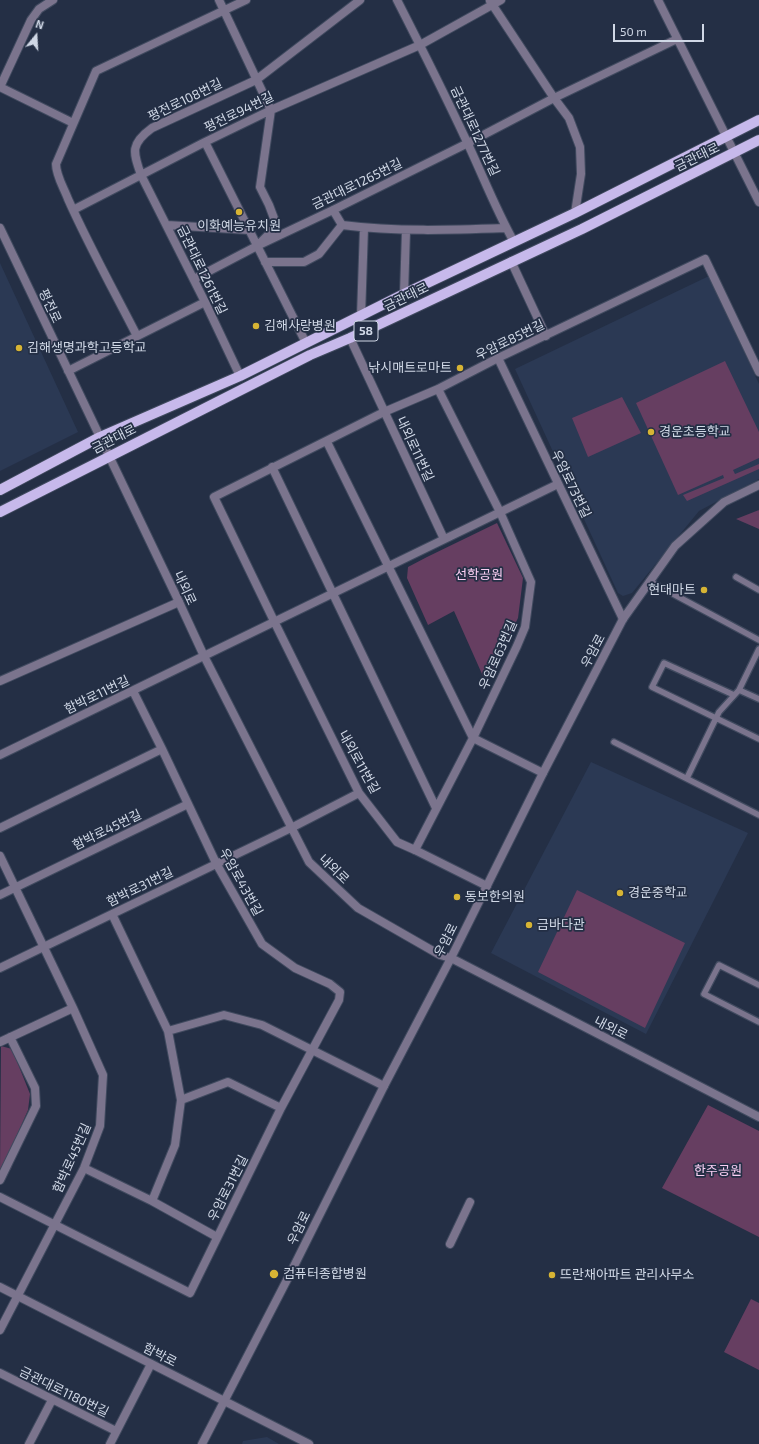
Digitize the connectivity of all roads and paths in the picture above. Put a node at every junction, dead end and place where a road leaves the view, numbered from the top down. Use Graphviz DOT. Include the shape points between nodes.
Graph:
graph roads {
  1 [pos="53,0"];
  2 [pos="219,0"];
  3 [pos="246,0"];
  4 [pos="360,0"];
  5 [pos="397,0"];
  6 [pos="501,0"];
  7 [pos="658,0"];
  8 [pos="491,2"];
  9 [pos="224,10"];
  10 [pos="677,39"];
  11 [pos="420,45"];
  12 [pos="256,80"];
  13 [pos="0,87"];
  14 [pos="554,98"];
  15 [pos="271,110"];
  16 [pos="759,120"];
  17 [pos="73,123"];
  18 [pos="726,136"];
  19 [pos="759,140"];
  20 [pos="205,142"];
  21 [pos="468,143"];
  22 [pos="734,153"];
  23 [pos="141,175"];
  24 [pos="759,202"];
  25 [pos="73,210"];
  26 [pos="333,210"];
  27 [pos="575,213"];
  28 [pos="167,225"];
  29 [pos="342,225"];
  30 [pos="0,228"];
  31 [pos="364,228"];
  32 [pos="506,228"];
  33 [pos="249,230"];
  34 [pos="406,231"];
  35 [pos="514,242"];
  36 [pos="258,246"];
  37 [pos="511,261"];
  38 [pos="265,262"];
  39 [pos="194,279"];
  40 [pos="404,294"];
  41 [pos="205,302"];
  42 [pos="361,316"];
  43 [pos="137,336"];
  44 [pos="546,336"];
  45 [pos="350,338"];
  46 [pos="306,343"];
  47 [pos="498,358"];
  48 [pos="68,370"];
  49 [pos="759,372"];
  50 [pos="240,376"];
  51 [pos="438,389"];
  52 [pos="384,412"];
  53 [pos="100,437"];
  54 [pos="328,442"];
  55 [pos="109,456"];
  56 [pos="272,467"];
  57 [pos="558,484"];
  58 [pos="759,485"];
  59 [pos="0,490"];
  60 [pos="214,497"];
  61 [pos="0,512"];
  62 [pos="500,512"];
  63 [pos="444,539"];
  64 [pos="389,566"];
  65 [pos="736,577"];
  66 [pos="649,581"];
  67 [pos="759,590"];
  68 [pos="333,593"];
  69 [pos="179,602"];
  70 [pos="623,619"];
  71 [pos="274,621"];
  72 [pos="759,640"];
  73 [pos="759,649"];
  74 [pos="204,656"];
  75 [pos="0,681"];
  76 [pos="740,690"];
  77 [pos="133,691"];
  78 [pos="734,695"];
  79 [pos="759,700"];
  80 [pos="716,718"];
  81 [pos="473,738"];
  82 [pos="759,739"];
  83 [pos="614,742"];
  84 [pos="162,749"];
  85 [pos="0,755"];
  86 [pos="543,773"];
  87 [pos="687,778"];
  88 [pos="359,792"];
  89 [pos="188,804"];
  90 [pos="436,808"];
  91 [pos="759,815"];
  92 [pos="0,828"];
  93 [pos="291,828"];
  94 [pos="415,850"];
  95 [pos="0,856"];
  96 [pos="216,863"];
  97 [pos="487,886"];
  98 [pos="16,888"];
  99 [pos="0,895"];
  100 [pos="112,914"];
  101 [pos="43,947"];
  102 [pos="450,958"];
  103 [pos="0,968"];
  104 [pos="759,985"];
  105 [pos="73,1008"];
  106 [pos="759,1022"];
  107 [pos="168,1031"];
  108 [pos="10,1037"];
  109 [pos="0,1042"];
  110 [pos="313,1050"];
  111 [pos="384,1086"];
  112 [pos="181,1100"];
  113 [pos="281,1108"];
  114 [pos="759,1117"];
  115 [pos="84,1168"];
  116 [pos="0,1180"];
  117 [pos="0,1197"];
  118 [pos="152,1202"];
  119 [pos="470,1202"];
  120 [pos="54,1225"];
  121 [pos="217,1237"];
  122 [pos="450,1244"];
  123 [pos="0,1287"];
  124 [pos="18,1296"];
  125 [pos="0,1330"];
  126 [pos="151,1364"];
  127 [pos="0,1373"];
  128 [pos="52,1400"];
  129 [pos="225,1401"];
  130 [pos="116,1431"];
  131 [pos="29,1444"];
  132 [pos="110,1444"];
  133 [pos="202,1444"];
  134 [pos="309,1444"];
  1 -- 13 [label="street" via="39,9 30,20"];
  2 -- 9 [label="street"];
  3 -- 9 [label="street"];
  4 -- 12 [label="street, 평전로108번길"];
  5 -- 11 [label="street, 금관대로1277번길"];
  6 -- 8 [label="street"];
  7 -- 10 [label="street"];
  8 -- 11 [label="street"];
  8 -- 14 [label="street"];
  9 -- 12 [label="street"];
  9 -- 17 [label="street" via="96,71"];
  10 -- 14 [label="street, 금관대로1265번길"];
  10 -- 18 [label="street"];
  11 -- 15 [label="street, 평전로94번길"];
  11 -- 21 [label="street, 금관대로1277번길"];
  12 -- 15 [label="street"];
  12 -- 23 [label="street, 평전로108번길" via="152,128 143,135 134,155"];
  13 -- 17 [label="street"];
  14 -- 21 [label="street, 금관대로1265번길"];
  14 -- 27 [label="street" via="569,118 580,147 581,174"];
  15 -- 20 [label="street, 평전로94번길"];
  15 -- 36 [label="street" via="260,187 275,221 271,232"];
  16 -- 18 [label="main road, 금관대로 / 58"];
  17 -- 25 [label="street" via="56,164"];
  18 -- 22 [label="street"];
  18 -- 27 [label="main road, 금관대로 / 58"];
  19 -- 22 [label="main road, 금관대로"];
  20 -- 23 [label="street, 평전로94번길"];
  20 -- 33 [label="street"];
  21 -- 26 [label="street, 금관대로1265번길"];
  21 -- 32 [label="street, 금관대로1277번길"];
  22 -- 24 [label="street"];
  22 -- 37 [label="main road, 금관대로 / 58" via="582,229"];
  23 -- 25 [label="street, 평전로94번길"];
  23 -- 28 [label="street, 금관대로1261번길"];
  25 -- 43 [label="street"];
  26 -- 29 [label="street"];
  26 -- 36 [label="street, 금관대로1265번길"];
  27 -- 35 [label="main road, 금관대로 / 58"];
  28 -- 33 [label="street"];
  28 -- 39 [label="street, 금관대로1261번길"];
  29 -- 31 [label="street"];
  29 -- 38 [label="street" via="319,254 304,262"];
  30 -- 48 [label="street, 평전로"];
  31 -- 34 [label="street"];
  31 -- 42 [label="street"];
  32 -- 34 [label="street"];
  32 -- 35 [label="street, 금관대로1277번길"];
  33 -- 36 [label="street"];
  34 -- 40 [label="street"];
  35 -- 40 [label="main road, 금관대로 / 58"];
  36 -- 38 [label="street"];
  36 -- 39 [label="street, 금관대로1265번길"];
  37 -- 44 [label="street"];
  37 -- 45 [label="main road, 금관대로 / 58"];
  38 -- 46 [label="street"];
  39 -- 41 [label="street, 금관대로1261번길"];
  40 -- 42 [label="main road, 금관대로 / 58"];
  41 -- 43 [label="street"];
  41 -- 50 [label="street, 금관대로1261번길"];
  42 -- 46 [label="main road, 금관대로 / 58"];
  43 -- 48 [label="street"];
  44 -- 47 [label="street, 우암로85번길"];
  44 -- 49 [label="street, 우암로85번길" via="705,259"];
  45 -- 52 [label="street, 내외로11번길"];
  45 -- 55 [label="main road, 금관대로 / 58" via="304,358"];
  46 -- 50 [label="main road, 금관대로 / 58"];
  47 -- 51 [label="street, 우암로85번길"];
  47 -- 57 [label="street, 우암로73번길"];
  48 -- 53 [label="street, 평전로"];
  50 -- 53 [label="main road, 금관대로 / 58"];
  51 -- 52 [label="street, 우암로85번길"];
  51 -- 62 [label="street"];
  52 -- 54 [label="street, 우암로85번길"];
  52 -- 63 [label="street, 내외로11번길"];
  53 -- 55 [label="street, 내외로"];
  53 -- 59 [label="main road, 금관대로 / 58"];
  54 -- 56 [label="street, 우암로85번길"];
  54 -- 64 [label="street"];
  55 -- 61 [label="main road, 금관대로 / 58"];
  55 -- 69 [label="street, 내외로"];
  56 -- 60 [label="street, 우암로85번길"];
  56 -- 68 [label="street"];
  57 -- 62 [label="street"];
  57 -- 70 [label="street, 우암로73번길"];
  58 -- 66 [label="street, 우암로" via="724,502 674,546"];
  60 -- 71 [label="street, 내외로11번길"];
  62 -- 63 [label="street"];
  62 -- 81 [label="street, 우암로63번길" via="531,582 525,627"];
  63 -- 64 [label="street"];
  64 -- 68 [label="street"];
  64 -- 81 [label="street"];
  65 -- 67 [label="lane"];
  66 -- 70 [label="street, 우암로"];
  66 -- 72 [label="lane"];
  68 -- 71 [label="street"];
  68 -- 90 [label="street"];
  69 -- 74 [label="street, 내외로"];
  69 -- 75 [label="street"];
  70 -- 86 [label="street, 우암로"];
  71 -- 74 [label="street"];
  71 -- 88 [label="street, 내외로11번길"];
  73 -- 76 [label="lane"];
  74 -- 77 [label="street, 함박로11번길"];
  74 -- 93 [label="street, 내외로"];
  76 -- 78 [label="lane"];
  76 -- 79 [label="lane"];
  77 -- 84 [label="street, 우암로43번길"];
  77 -- 85 [label="street, 함박로11번길"];
  78 -- 80 [label="lane"];
  78 -- 80 [label="lane" via="664,662 652,687"];
  80 -- 82 [label="lane"];
  80 -- 87 [label="lane"];
  81 -- 86 [label="street"];
  81 -- 90 [label="street, 우암로63번길"];
  83 -- 87 [label="lane"];
  84 -- 89 [label="street, 우암로43번길"];
  84 -- 92 [label="street"];
  86 -- 97 [label="street, 우암로"];
  87 -- 91 [label="lane"];
  88 -- 93 [label="street, 함박로31번길"];
  88 -- 94 [label="street, 내외로11번길" via="397,842"];
  89 -- 96 [label="street, 우암로43번길"];
  89 -- 98 [label="street, 함박로45번길"];
  90 -- 94 [label="street, 우암로63번길"];
  93 -- 96 [label="street, 함박로31번길"];
  93 -- 102 [label="street, 내외로" via="309,862 358,908 440,955"];
  94 -- 97 [label="street, 내외로11번길"];
  95 -- 98 [label="street, 함박로45번길"];
  96 -- 100 [label="street, 함박로31번길"];
  96 -- 110 [label="street, 우암로43번길" via="262,944 295,968 330,984 340,992 339,1000"];
  97 -- 102 [label="street, 우암로"];
  98 -- 99 [label="street, 함박로45번길"];
  98 -- 101 [label="street, 함박로45번길"];
  100 -- 101 [label="street, 함박로31번길"];
  100 -- 107 [label="street"];
  101 -- 103 [label="street, 함박로31번길"];
  101 -- 105 [label="street, 함박로45번길"];
  102 -- 111 [label="street, 우암로"];
  102 -- 114 [label="street, 내외로"];
  104 -- 106 [label="lane" via="719,964 704,994"];
  105 -- 108 [label="street"];
  105 -- 115 [label="street, 함박로45번길" via="103,1075 100,1126"];
  107 -- 110 [label="street" via="224,1016 262,1025"];
  107 -- 112 [label="street"];
  108 -- 109 [label="street"];
  108 -- 116 [label="street" via="34,1088 36,1106"];
  110 -- 111 [label="street"];
  110 -- 113 [label="street, 우암로31번길"];
  111 -- 129 [label="street, 우암로"];
  112 -- 113 [label="street" via="228,1082"];
  112 -- 118 [label="street" via="175,1145"];
  113 -- 121 [label="street, 우암로31번길"];
  115 -- 118 [label="street, 우암로31번길"];
  115 -- 120 [label="street, 함박로45번길"];
  117 -- 120 [label="street"];
  118 -- 121 [label="street, 우암로31번길"];
  119 -- 122 [label="street"];
  120 -- 121 [label="street" via="190,1293"];
  120 -- 124 [label="street, 함박로45번길"];
  123 -- 124 [label="street, 함박로"];
  124 -- 125 [label="street, 함박로45번길"];
  124 -- 126 [label="street, 함박로"];
  126 -- 129 [label="street, 함박로"];
  126 -- 130 [label="street, 금관대로1180번길"];
  127 -- 128 [label="street, 금관대로1180번길"];
  128 -- 130 [label="street, 금관대로1180번길"];
  128 -- 131 [label="street"];
  129 -- 133 [label="street, 우암로"];
  129 -- 134 [label="street, 함박로"];
  130 -- 132 [label="street, 금관대로1180번길"];
}
